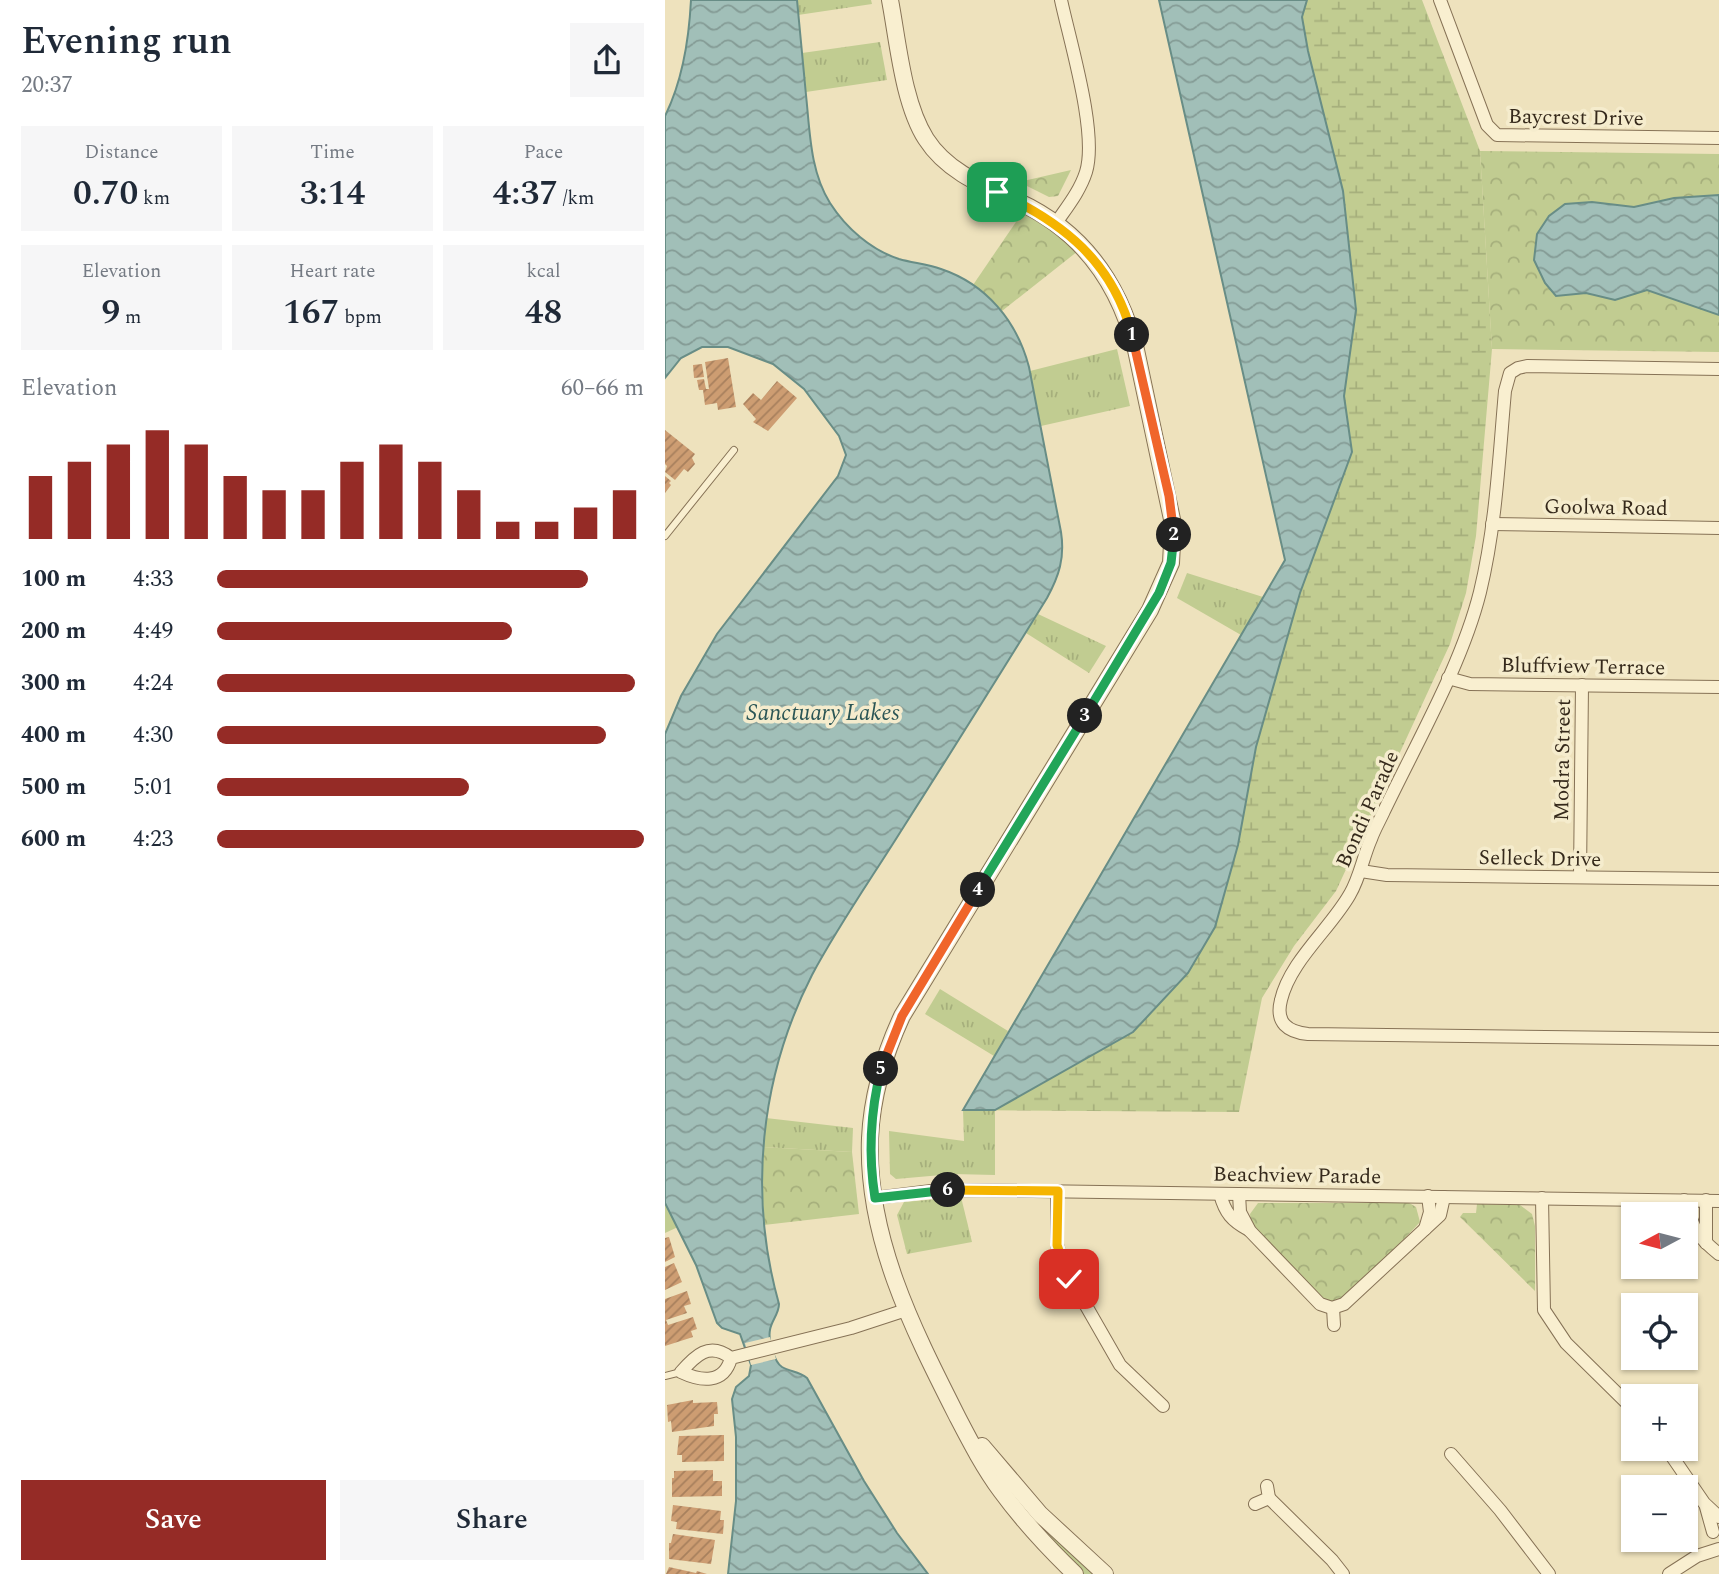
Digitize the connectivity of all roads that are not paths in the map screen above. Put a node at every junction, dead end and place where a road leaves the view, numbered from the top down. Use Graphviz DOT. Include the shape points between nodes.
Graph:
graph roads {
  1 [pos="890,0"];
  2 [pos="1061,0"];
  3 [pos="1440,0"];
  4 [pos="1719,138"];
  5 [pos="1056,223"];
  6 [pos="1719,369"];
  7 [pos="734,450"];
  8 [pos="1492,524"];
  9 [pos="1719,528"];
  10 [pos="665,537"];
  11 [pos="1448,678"];
  12 [pos="1582,685"];
  13 [pos="1719,687"];
  14 [pos="1361,871"];
  15 [pos="1580,877"];
  16 [pos="1719,879"];
  17 [pos="1719,1039"];
  18 [pos="1058,1191"];
  19 [pos="1220,1194"];
  20 [pos="1239,1194"];
  21 [pos="1428,1196"];
  22 [pos="1444,1197"];
  23 [pos="875,1198"];
  24 [pos="1542,1198"];
  25 [pos="1684,1200"];
  26 [pos="1712,1201"];
  27 [pos="1250,1231"];
  28 [pos="1424,1232"];
  29 [pos="1706,1243"];
  30 [pos="1719,1254"];
  31 [pos="1333,1308"];
  32 [pos="906,1310"];
  33 [pos="1334,1325"];
  34 [pos="731,1358"];
  35 [pos="681,1372"];
  36 [pos="665,1376"];
  37 [pos="1621,1397"];
  38 [pos="1163,1406"];
  39 [pos="958,1417"];
  40 [pos="1451,1454"];
  41 [pos="1675,1461"];
  42 [pos="1705,1503"];
  43 [pos="1255,1504"];
  44 [pos="1719,1517"];
  45 [pos="1717,1538"];
  46 [pos="1075,1574"];
  47 [pos="1105,1574"];
  48 [pos="1343,1574"];
  49 [pos="1549,1574"];
  50 [pos="1669,1574"];
  1 -- 5 [label="street" via="913,111 934,149 972,180"];
  2 -- 5 [label="street" via="1090,145 1083,182"];
  3 -- 4 [label="street, Baycrest Drive" via="1487,125 1497,135"];
  5 -- 23 [label="street" via="1102,270 1131,329 1172,512 1171,563 1150,610 902,1016 886,1052 873,1101 870,1154"];
  6 -- 8 [label="street, Bondi Parade" via="1527,366 1513,370 1506,381"];
  7 -- 10 [label="lane"];
  8 -- 9 [label="street, Goolwa Road"];
  8 -- 11 [label="street, Bondi Parade" via="1480,591"];
  11 -- 12 [label="street, Bluffview Terrace" via="1470,684"];
  11 -- 14 [label="street, Bondi Parade" via="1371,839"];
  12 -- 13 [label="street, Bluffview Terrace"];
  12 -- 15 [label="street, Modra Street"];
  14 -- 15 [label="street, Selleck Drive"];
  14 -- 17 [label="street, Bondi Parade" via="1283,993 1281,1022 1290,1030 1308,1034"];
  15 -- 16 [label="street, Selleck Drive"];
  18 -- 19 [label="street, Beachview Parade"];
  18 -- 23 [label="street, Beachview Parade" via="944,1191"];
  18 -- 38 [label="street" via="1057,1245 1069,1279 1120,1365"];
  19 -- 20 [label="street, Beachview Parade"];
  19 -- 27 [label="street" via="1227,1213"];
  20 -- 21 [label="street, Beachview Parade"];
  20 -- 27 [label="street" via="1240,1212"];
  21 -- 22 [label="street, Beachview Parade"];
  21 -- 28 [label="street" via="1430,1212"];
  22 -- 24 [label="street, Beachview Parade"];
  22 -- 28 [label="street" via="1440,1215"];
  23 -- 32 [label="street"];
  24 -- 25 [label="street, Beachview Parade"];
  24 -- 37 [label="street" via="1544,1310 1566,1343"];
  25 -- 26 [label="street, Beachview Parade"];
  25 -- 29 [label="street" via="1694,1230"];
  26 -- 29 [label="street"];
  27 -- 31 [label="street" via="1320,1304"];
  28 -- 31 [label="street" via="1344,1304"];
  29 -- 30 [label="street"];
  31 -- 33 [label="street"];
  32 -- 34 [label="street"];
  32 -- 39 [label="street"];
  34 -- 35 [label="street" via="717,1351 700,1353"];
  34 -- 35 [label="street" via="719,1376 700,1380"];
  35 -- 36 [label="lane"];
  39 -- 46 [label="street" via="1001,1491"];
  39 -- 47 [label="street" via="1021,1494"];
  40 -- 49 [label="street"];
  41 -- 42 [label="street"];
  42 -- 44 [label="street"];
  42 -- 45 [label="street"];
  43 -- 48 [label="street" via="1268,1492"];
  45 -- 50 [label="street"];
}
